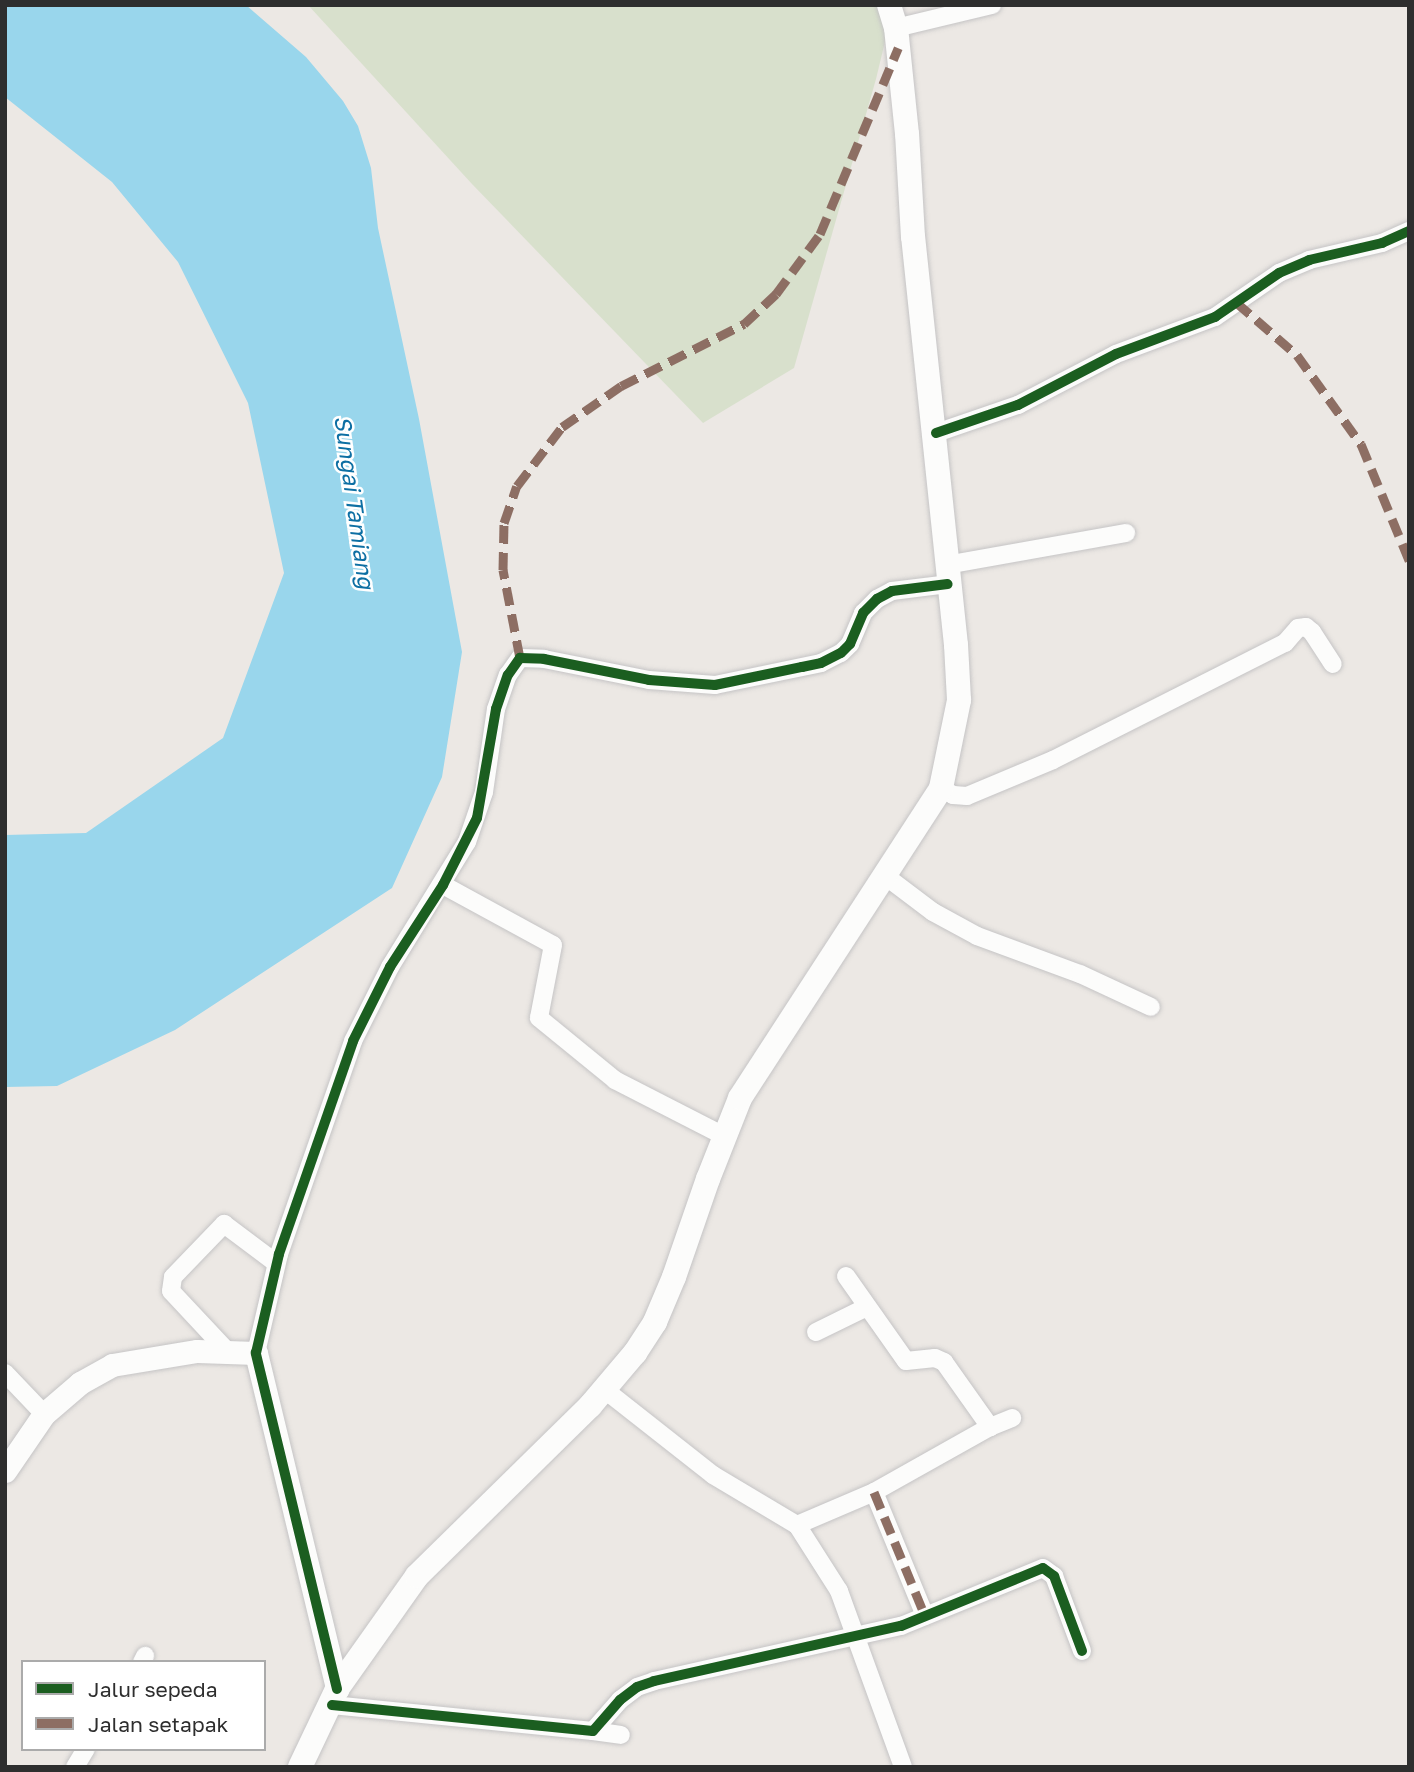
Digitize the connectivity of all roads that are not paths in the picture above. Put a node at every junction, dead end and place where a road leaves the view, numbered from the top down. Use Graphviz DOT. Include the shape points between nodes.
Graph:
graph roads {
  1 [pos="992,5"];
  2 [pos="893,16"];
  3 [pos="1409,231"];
  4 [pos="936,433"];
  5 [pos="1126,533"];
  6 [pos="947,574"];
  7 [pos="1333,664"];
  8 [pos="941,788"];
  9 [pos="884,875"];
  10 [pos="443,885"];
  11 [pos="1151,1007"];
  12 [pos="724,1136"];
  13 [pos="276,1262"];
  14 [pos="846,1276"];
  15 [pos="867,1307"];
  16 [pos="816,1332"];
  17 [pos="228,1352"];
  18 [pos="256,1353"];
  19 [pos="5,1373"];
  20 [pos="605,1390"];
  21 [pos="44,1414"];
  22 [pos="1012,1418"];
  23 [pos="990,1427"];
  24 [pos="5,1471"];
  25 [pos="874,1492"];
  26 [pos="797,1525"];
  27 [pos="925,1616"];
  28 [pos="858,1638"];
  29 [pos="1082,1651"];
  30 [pos="335,1697"];
  31 [pos="593,1731"];
  32 [pos="621,1735"];
  33 [pos="85,1751"];
  34 [pos="75,1767"];
  35 [pos="300,1767"];
  36 [pos="903,1767"];
  1 -- 2 [label="street"];
  2 -- 4 [label="main road"];
  3 -- 4 [label="street" via="1376,245 1289,268 1215,317 1116,354 1018,405"];
  4 -- 6 [label="main road"];
  5 -- 6 [label="street"];
  6 -- 8 [label="main road" via="959,700"];
  6 -- 10 [label="street" via="877,599 863,612 850,644 821,663 715,685 649,680 520,658 508,675 496,709 477,818"];
  7 -- 8 [label="street" via="1312,632 1298,628 1285,643 1041,765 967,796"];
  8 -- 9 [label="main road"];
  9 -- 11 [label="street" via="933,912 977,936 1080,974"];
  9 -- 12 [label="main road" via="740,1098"];
  10 -- 12 [label="street" via="553,945 539,1018 615,1080"];
  10 -- 13 [label="street" via="390,967 353,1041"];
  12 -- 20 [label="main road" via="655,1322"];
  13 -- 17 [label="street" via="223,1224 173,1277 172,1291"];
  13 -- 18 [label="street"];
  14 -- 15 [label="street"];
  15 -- 16 [label="street"];
  15 -- 23 [label="street" via="906,1361 935,1357 944,1362"];
  17 -- 18 [label="street"];
  17 -- 21 [label="street" via="197,1351 112,1366 80,1383"];
  18 -- 30 [label="street"];
  19 -- 21 [label="street"];
  20 -- 26 [label="street" via="713,1475"];
  20 -- 30 [label="main road" via="417,1576"];
  21 -- 24 [label="street"];
  22 -- 23 [label="street"];
  23 -- 25 [label="street"];
  25 -- 26 [label="street"];
  25 -- 27 [label="street"];
  26 -- 28 [label="street" via="839,1591"];
  27 -- 28 [label="street"];
  27 -- 29 [label="street" via="1048,1569"];
  28 -- 31 [label="street" via="654,1681 620,1700"];
  28 -- 36 [label="street"];
  30 -- 31 [label="street"];
  30 -- 35 [label="main road"];
  31 -- 32 [label="street"];
  33 -- 34 [label="street"];
}
